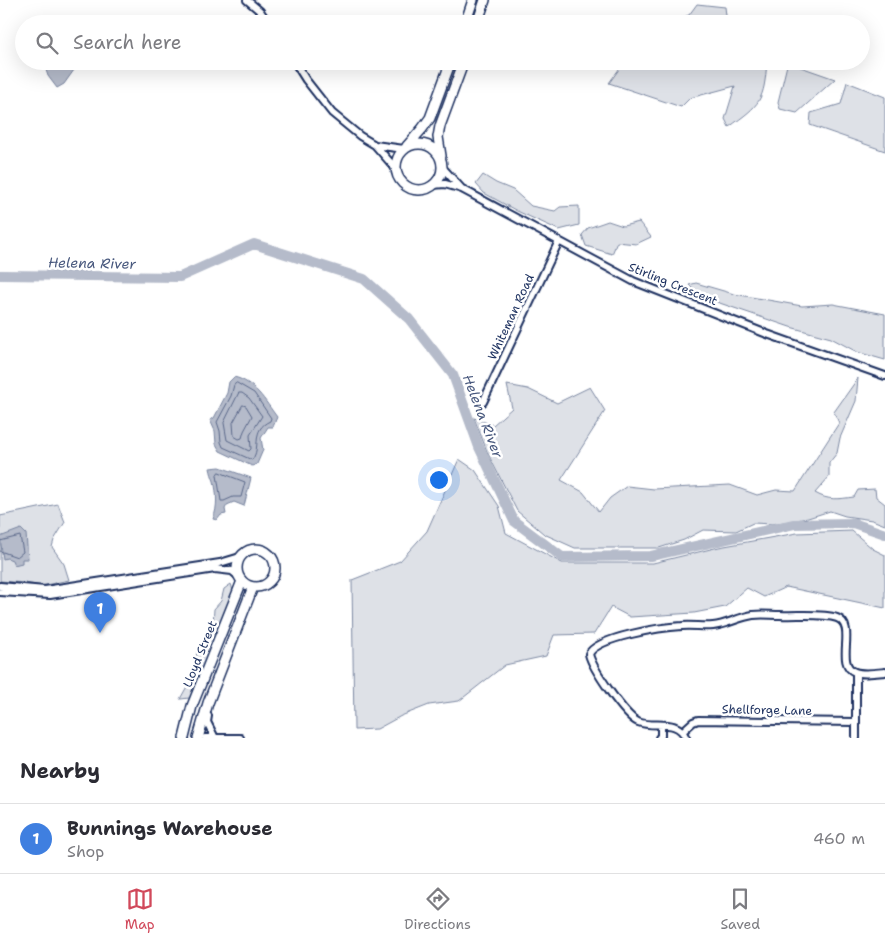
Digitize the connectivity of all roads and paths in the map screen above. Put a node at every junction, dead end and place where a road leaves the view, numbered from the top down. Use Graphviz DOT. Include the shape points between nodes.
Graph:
graph roads {
  1 [pos="247,0"];
  2 [pos="473,0"];
  3 [pos="485,0"];
  4 [pos="263,15"];
  5 [pos="468,15"];
  6 [pos="480,15"];
  7 [pos="300,70"];
  8 [pos="448,70"];
  9 [pos="461,70"];
  10 [pos="375,145"];
  11 [pos="405,148"];
  12 [pos="442,166"];
  13 [pos="396,169"];
  14 [pos="432,185"];
  15 [pos="462,189"];
  16 [pos="558,240"];
  17 [pos="885,376"];
  18 [pos="483,402"];
  19 [pos="240,557"];
  20 [pos="240,578"];
  21 [pos="0,586"];
  22 [pos="253,587"];
  23 [pos="0,592"];
  24 [pos="228,650"];
  25 [pos="885,672"];
  26 [pos="856,673"];
  27 [pos="856,722"];
  28 [pos="661,725"];
  29 [pos="683,731"];
  30 [pos="184,738"];
  31 [pos="198,738"];
  32 [pos="205,738"];
  33 [pos="215,738"];
  34 [pos="240,738"];
  35 [pos="659,738"];
  36 [pos="686,738"];
  37 [pos="856,738"];
  1 -- 4 [label="street"];
  2 -- 5 [label="main road"];
  3 -- 6 [label="main road"];
  7 -- 10 [label="street" via="332,113"];
  8 -- 11 [label="main road" via="430,118"];
  9 -- 12 [label="main road" via="438,133"];
  10 -- 11 [label="street"];
  10 -- 13 [label="street"];
  11 -- 12 [label="main road" via="418,144 431,147 437,152"];
  11 -- 13 [label="main road" via="397,158"];
  12 -- 14 [label="main road" via="439,178"];
  12 -- 15 [label="street, Stirling Crescent"];
  13 -- 14 [label="main road" via="408,187 420,190"];
  14 -- 15 [label="street, Stirling Crescent" via="445,184"];
  15 -- 16 [label="street, Stirling Crescent"];
  16 -- 17 [label="street, Stirling Crescent" via="633,281"];
  16 -- 18 [label="street, Whiteman Road"];
  19 -- 20 [label="main road" via="237,566"];
  19 -- 21 [label="street" via="220,563 45,590"];
  19 -- 22 [label="main road" via="257,549 266,552 273,560 274,571 269,581"];
  20 -- 22 [label="main road"];
  20 -- 23 [label="street" via="232,571 215,569 50,595"];
  20 -- 30 [label="main road, Lloyd Street" via="192,706"];
  22 -- 24 [label="main road, Lloyd Street"];
  24 -- 31 [label="main road, Lloyd Street"];
  24 -- 33 [label="street" via="228,662 208,714 207,722"];
  25 -- 26 [label="street"];
  26 -- 27 [label="street"];
  26 -- 28 [label="street" via="847,665 844,625 840,620 826,616 752,615 714,626 681,626 634,633 595,647 589,654 594,666 626,712 640,723"];
  27 -- 29 [label="street, Shellforge Lane" via="698,720"];
  27 -- 37 [label="street"];
  28 -- 29 [label="street" via="676,726"];
  28 -- 35 [label="street"];
  29 -- 36 [label="street"];
  32 -- 33 [label="street"];
  33 -- 34 [label="street"];
}
